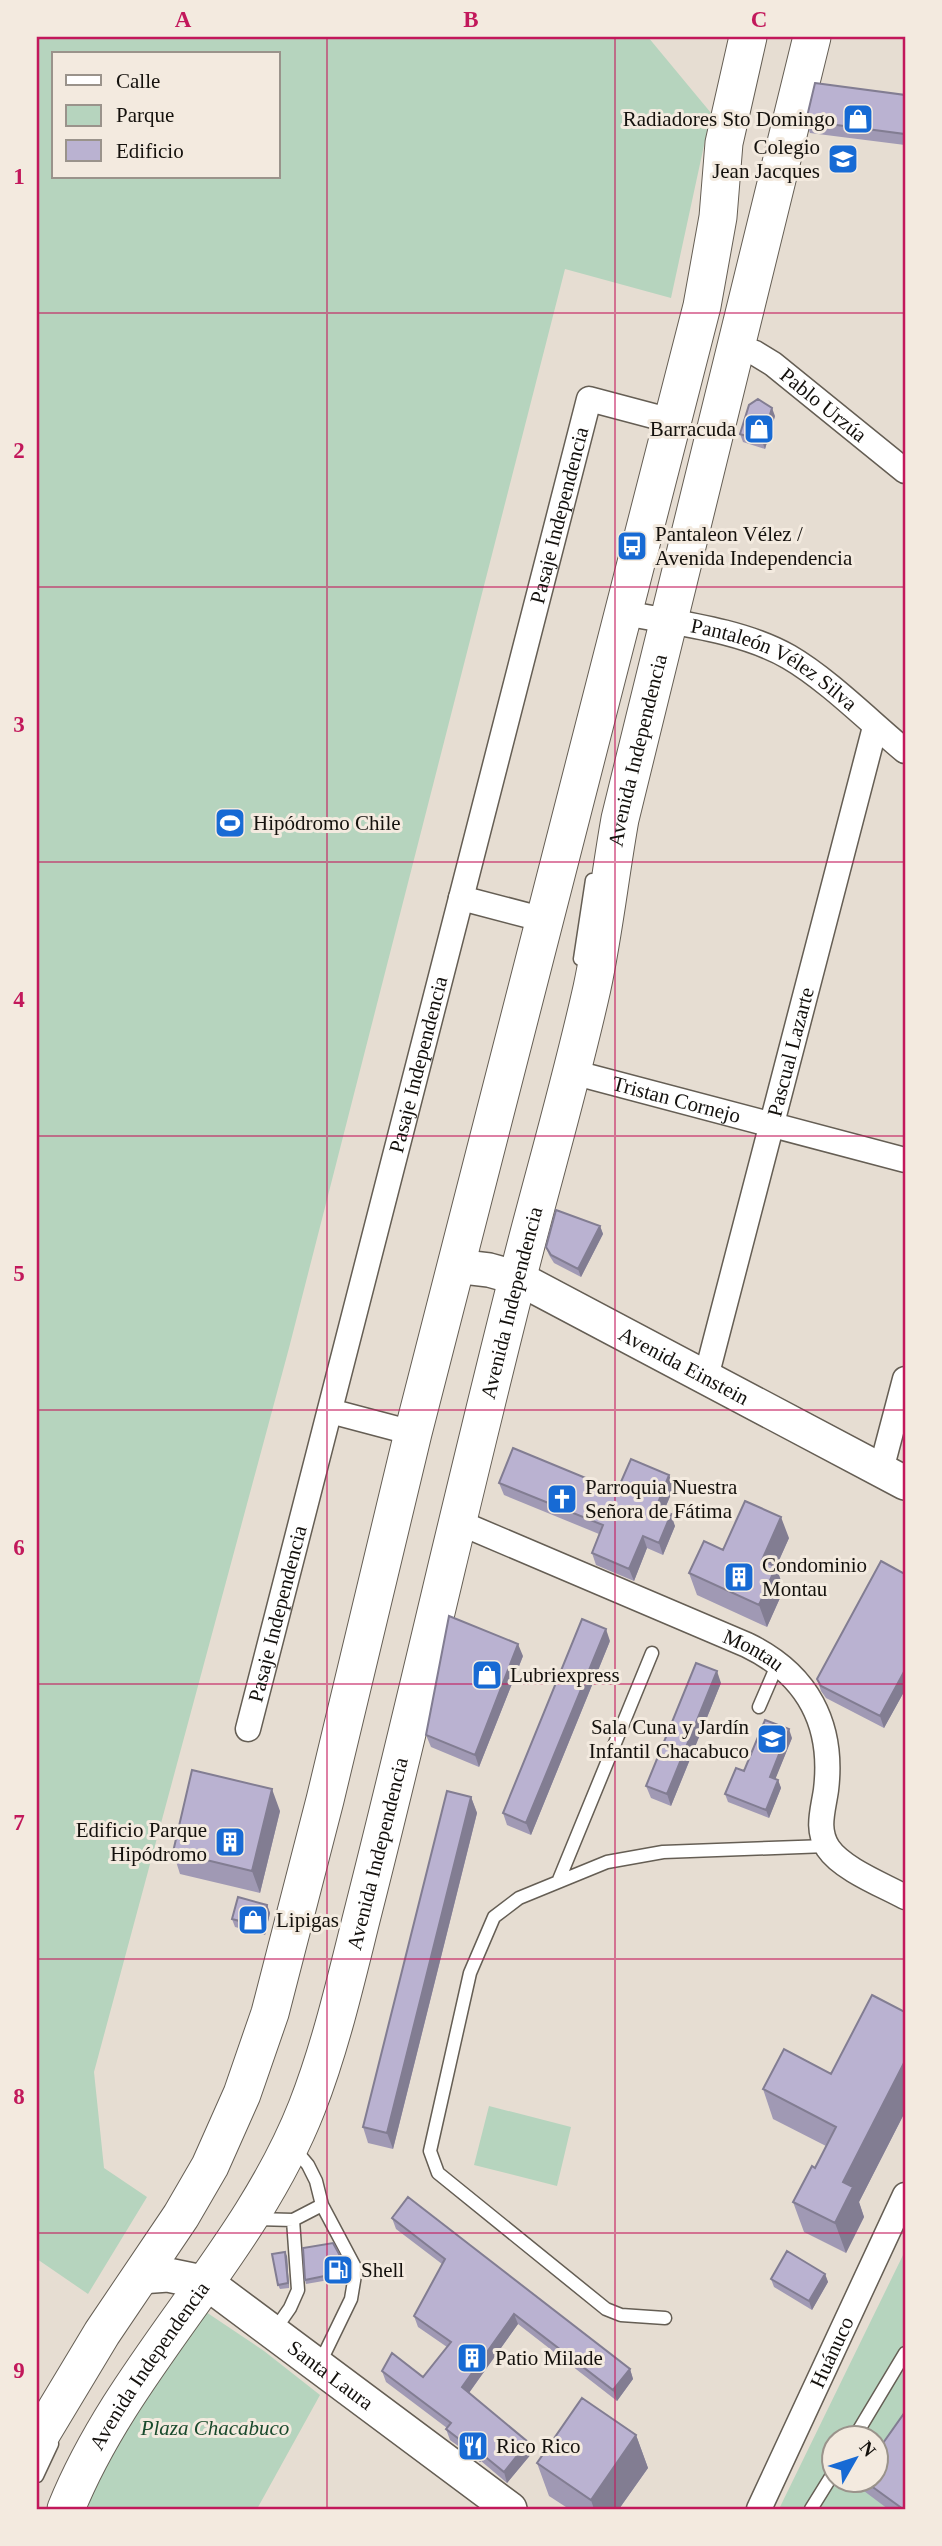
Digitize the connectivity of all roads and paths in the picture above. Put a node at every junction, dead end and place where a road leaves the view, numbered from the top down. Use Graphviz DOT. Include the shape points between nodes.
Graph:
graph roads {
  1 [pos="748,37"];
  2 [pos="812,37"];
  3 [pos="790,71"];
  4 [pos="732,208"];
  5 [pos="726,247"];
  6 [pos="744,258"];
  7 [pos="719,285"];
  8 [pos="737,347"];
  9 [pos="680,418"];
  10 [pos="697,449"];
  11 [pos="905,471"];
  12 [pos="645,620"];
  13 [pos="876,727"];
  14 [pos="905,751"];
  15 [pos="595,864"];
  16 [pos="461,898"];
  17 [pos="545,920"];
  18 [pos="578,973"];
  19 [pos="572,1072"];
  20 [pos="773,1125"];
  21 [pos="905,1160"];
  22 [pos="487,1271"];
  23 [pos="706,1377"];
  24 [pos="905,1379"];
  25 [pos="330,1411"];
  26 [pos="412,1433"];
  27 [pos="893,1476"];
  28 [pos="458,1522"];
  29 [pos="393,1574"];
  30 [pos="652,1653"];
  31 [pos="778,1663"];
  32 [pos="759,1707"];
  33 [pos="248,1729"];
  34 [pos="827,1846"];
  35 [pos="558,1882"];
  36 [pos="314,1897"];
  37 [pos="905,1897"];
  38 [pos="279,2152"];
  39 [pos="905,2195"];
  40 [pos="322,2205"];
  41 [pos="248,2208"];
  42 [pos="293,2220"];
  43 [pos="173,2277"];
  44 [pos="665,2318"];
  45 [pos="274,2332"];
  46 [pos="905,2353"];
  47 [pos="106,2354"];
  48 [pos="319,2365"];
  49 [pos="862,2424"];
  50 [pos="37,2441"];
  51 [pos="37,2476"];
  52 [pos="820,2494"];
  53 [pos="66,2509"];
  54 [pos="510,2509"];
  55 [pos="761,2509"];
  56 [pos="811,2509"];
  1 -- 9 [label="main road, Avenida Independencia" via="724,143 715,246"];
  2 -- 8 [label="main road, Avenida Independencia"];
  3 -- 6 [label="lane"];
  4 -- 5 [label="lane"];
  7 -- 9 [label="lane"];
  8 -- 11 [label="street, Pablo Urzúa" via="773,363"];
  8 -- 12 [label="main road, Avenida Independencia"];
  9 -- 12 [label="main road, Avenida Independencia"];
  9 -- 16 [label="street, Pasaje Independencia" via="589,399"];
  10 -- 12 [label="lane"];
  12 -- 13 [label="street, Pantaleón Vélez Silva" via="754,642 790,658"];
  12 -- 17 [label="main road, Avenida Independencia"];
  12 -- 19 [label="main road, Avenida Independencia" via="600,947"];
  13 -- 14 [label="street, Pantaleón Vélez Silva"];
  13 -- 20 [label="street, Pascual Lazarte"];
  15 -- 18 [label="lane"];
  16 -- 17 [label="street"];
  16 -- 25 [label="street, Pasaje Independencia"];
  17 -- 22 [label="main road, Avenida Independencia"];
  19 -- 20 [label="street, Tristan Cornejo"];
  19 -- 22 [label="main road, Avenida Independencia"];
  20 -- 21 [label="street, Tristan Cornejo"];
  20 -- 23 [label="street, Pascual Lazarte"];
  22 -- 23 [label="main road, Avenida Einstein"];
  22 -- 26 [label="main road, Avenida Independencia"];
  22 -- 28 [label="main road, Avenida Independencia"];
  23 -- 27 [label="main road, Avenida Einstein"];
  24 -- 27 [label="street"];
  25 -- 26 [label="street"];
  25 -- 33 [label="street, Pasaje Independencia"];
  26 -- 43 [label="main road, Avenida Independencia" via="326,1800 267,2024 242,2094 181,2216"];
  28 -- 31 [label="street, Montau" via="747,1645"];
  28 -- 38 [label="main road, Avenida Independencia" via="340,2003 317,2078"];
  29 -- 36 [label="lane"];
  30 -- 35 [label="lane"];
  31 -- 32 [label="lane"];
  31 -- 34 [label="street, Montau" via="803,1688 822,1725 828,1771 821,1825"];
  34 -- 35 [label="lane" via="663,1852 607,1862"];
  34 -- 37 [label="street" via="845,1864"];
  35 -- 44 [label="lane" via="519,1898 494,1917 470,1973 430,2151 438,2172 606,2309 621,2315"];
  38 -- 40 [label="lane" via="308,2165"];
  38 -- 41 [label="main road, Avenida Independencia"];
  39 -- 55 [label="street, Huánuco"];
  40 -- 42 [label="lane"];
  40 -- 48 [label="lane" via="356,2269 351,2299"];
  41 -- 42 [label="lane"];
  41 -- 43 [label="main road, Avenida Independencia"];
  42 -- 45 [label="lane" via="298,2290"];
  43 -- 45 [label="main road, Santa Laura"];
  43 -- 50 [label="main road, Avenida Independencia" via="102,2333"];
  43 -- 53 [label="main road, Avenida Independencia" via="118,2409"];
  45 -- 48 [label="main road, Santa Laura"];
  46 -- 49 [label="lane"];
  47 -- 51 [label="lane"];
  48 -- 54 [label="main road, Santa Laura"];
  52 -- 56 [label="lane"];
}
